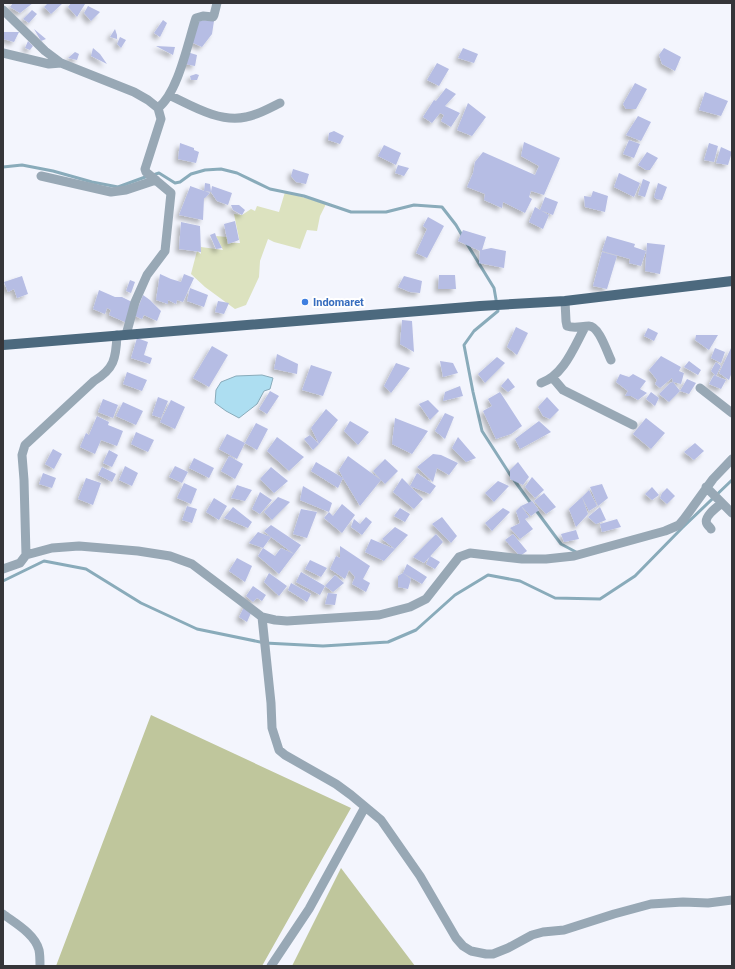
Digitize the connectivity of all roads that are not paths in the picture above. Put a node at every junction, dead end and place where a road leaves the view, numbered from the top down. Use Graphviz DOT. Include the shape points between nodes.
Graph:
graph roads {
  1 [pos="217,3"];
  2 [pos="3,10"];
  3 [pos="3,53"];
  4 [pos="61,63"];
  5 [pos="170,95"];
  6 [pos="280,103"];
  7 [pos="158,108"];
  8 [pos="41,176"];
  9 [pos="155,179"];
  10 [pos="732,281"];
  11 [pos="565,301"];
  12 [pos="585,327"];
  13 [pos="121,335"];
  14 [pos="3,345"];
  15 [pos="611,360"];
  16 [pos="552,377"];
  17 [pos="541,383"];
  18 [pos="700,388"];
  19 [pos="732,413"];
  20 [pos="633,425"];
  21 [pos="732,459"];
  22 [pos="709,490"];
  23 [pos="721,502"];
  24 [pos="732,514"];
  25 [pos="711,529"];
  26 [pos="26,555"];
  27 [pos="3,569"];
  28 [pos="262,617"];
  29 [pos="365,807"];
  30 [pos="732,900"];
  31 [pos="3,914"];
  32 [pos="40,966"];
  33 [pos="271,966"];
  1 -- 5 [label="street" via="213,17 196,18"];
  2 -- 4 [label="street" via="52,58"];
  3 -- 4 [label="street" via="49,64"];
  4 -- 7 [label="street" via="134,92"];
  5 -- 6 [label="street" via="226,118 247,117"];
  5 -- 7 [label="street"];
  7 -- 9 [label="street" via="161,119 145,165 146,172"];
  8 -- 9 [label="street" via="111,192 126,190"];
  9 -- 13 [label="street" via="171,193 165,251 144,281"];
  10 -- 11 [label="main road"];
  11 -- 12 [label="street" via="567,326"];
  11 -- 13 [label="main road"];
  12 -- 15 [label="street" via="593,327 599,333"];
  12 -- 16 [label="street" via="561,368"];
  13 -- 14 [label="main road"];
  13 -- 26 [label="street" via="112,366 29,441 24,449 22,455"];
  16 -- 17 [label="street"];
  16 -- 20 [label="street" via="563,390"];
  18 -- 19 [label="street"];
  21 -- 22 [label="street"];
  22 -- 23 [label="street"];
  22 -- 28 [label="street" via="679,525 574,556 522,559 470,553 459,557 426,599 410,607 380,615 350,618 287,621"];
  23 -- 24 [label="street"];
  23 -- 25 [label="street" via="706,521"];
  26 -- 27 [label="street" via="20,563"];
  26 -- 28 [label="street" via="52,548 79,546 170,556 192,564"];
  28 -- 29 [label="street" via="272,728 279,750 285,756 336,784"];
  29 -- 30 [label="street" via="388,829 420,876 456,938 463,946 480,954 493,954 532,935 564,930 651,904 708,904"];
  29 -- 33 [label="street" via="309,909"];
  31 -- 32 [label="street" via="33,939 39,948"];
}
